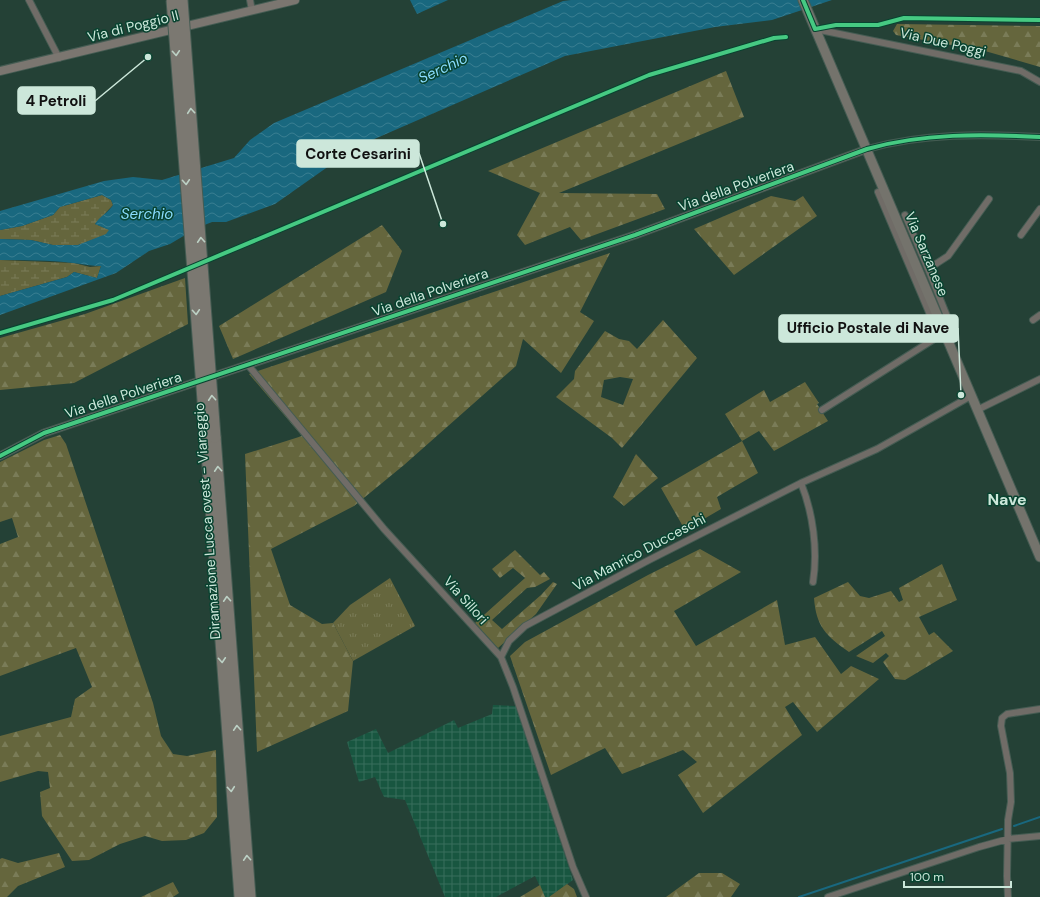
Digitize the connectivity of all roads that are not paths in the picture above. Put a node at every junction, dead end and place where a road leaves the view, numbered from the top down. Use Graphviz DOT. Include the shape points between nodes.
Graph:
graph roads {
  1 [pos="29,0"];
  2 [pos="172,0"];
  3 [pos="182,0"];
  4 [pos="250,0"];
  5 [pos="296,0"];
  6 [pos="803,0"];
  7 [pos="252,11"];
  8 [pos="815,29"];
  9 [pos="59,58"];
  10 [pos="0,71"];
  11 [pos="1040,82"];
  12 [pos="1040,137"];
  13 [pos="867,149"];
  14 [pos="878,192"];
  15 [pos="989,199"];
  16 [pos="1040,209"];
  17 [pos="905,215"];
  18 [pos="1021,235"];
  19 [pos="928,269"];
  20 [pos="1040,315"];
  21 [pos="1033,320"];
  22 [pos="942,335"];
  23 [pos="248,365"];
  24 [pos="1040,379"];
  25 [pos="972,396"];
  26 [pos="822,410"];
  27 [pos="977,410"];
  28 [pos="210,438"];
  29 [pos="0,456"];
  30 [pos="801,483"];
  31 [pos="1040,557"];
  32 [pos="813,582"];
  33 [pos="500,657"];
  34 [pos="1040,709"];
  35 [pos="1040,836"];
  36 [pos="1008,839"];
  37 [pos="240,897"];
  38 [pos="250,897"];
  39 [pos="586,897"];
  40 [pos="828,897"];
  41 [pos="1008,897"];
  1 -- 9 [label="street"];
  2 -- 28 [label="highway, Diramazione Lucca ovest - Viareggio, one-way, bridge"];
  28 -- 3 [label="highway, Diramazione Lucca ovest - Viareggio, one-way, bridge"];
  4 -- 7 [label="street"];
  5 -- 7 [label="main road, Via di Poggio II"];
  6 -- 8 [label="main road, Via Sarzanese"];
  7 -- 9 [label="main road, Via di Poggio II"];
  8 -- 11 [label="street, Via Due Poggi" via="1020,71"];
  8 -- 13 [label="main road, Via Sarzanese"];
  9 -- 10 [label="main road, Via di Poggio II"];
  12 -- 13 [label="street" via="944,136"];
  13 -- 22 [label="main road, Via Sarzanese"];
  13 -- 23 [label="street, Via della Polveriera" via="635,235"];
  14 -- 22 [label="street"];
  15 -- 19 [label="street" via="948,256"];
  16 -- 18 [label="street"];
  17 -- 19 [label="street"];
  19 -- 22 [label="street" via="951,325"];
  20 -- 21 [label="street"];
  22 -- 25 [label="main road, Via Sarzanese"];
  22 -- 26 [label="street"];
  23 -- 29 [label="street, Via della Polveriera" via="44,433"];
  23 -- 33 [label="street, Via Sillori" via="384,529"];
  24 -- 27 [label="street"];
  25 -- 27 [label="main road, Via Sarzanese"];
  25 -- 30 [label="street, Via Manrico Ducceschi" via="877,449"];
  27 -- 31 [label="main road, Via Sarzanese"];
  28 -- 37 [label="highway, Diramazione Lucca ovest - Viareggio, one-way"];
  38 -- 28 [label="highway, Diramazione Lucca ovest - Viareggio, one-way"];
  30 -- 32 [label="street" via="808,500 812,525 816,565"];
  30 -- 33 [label="street, Via Manrico Ducceschi" via="525,626 509,640"];
  33 -- 39 [label="street, Via Sillori" via="513,687 573,867"];
  34 -- 36 [label="street" via="1007,714 1002,718 1001,726 1010,773"];
  35 -- 36 [label="street"];
  36 -- 40 [label="street"];
  36 -- 41 [label="street"];
}
